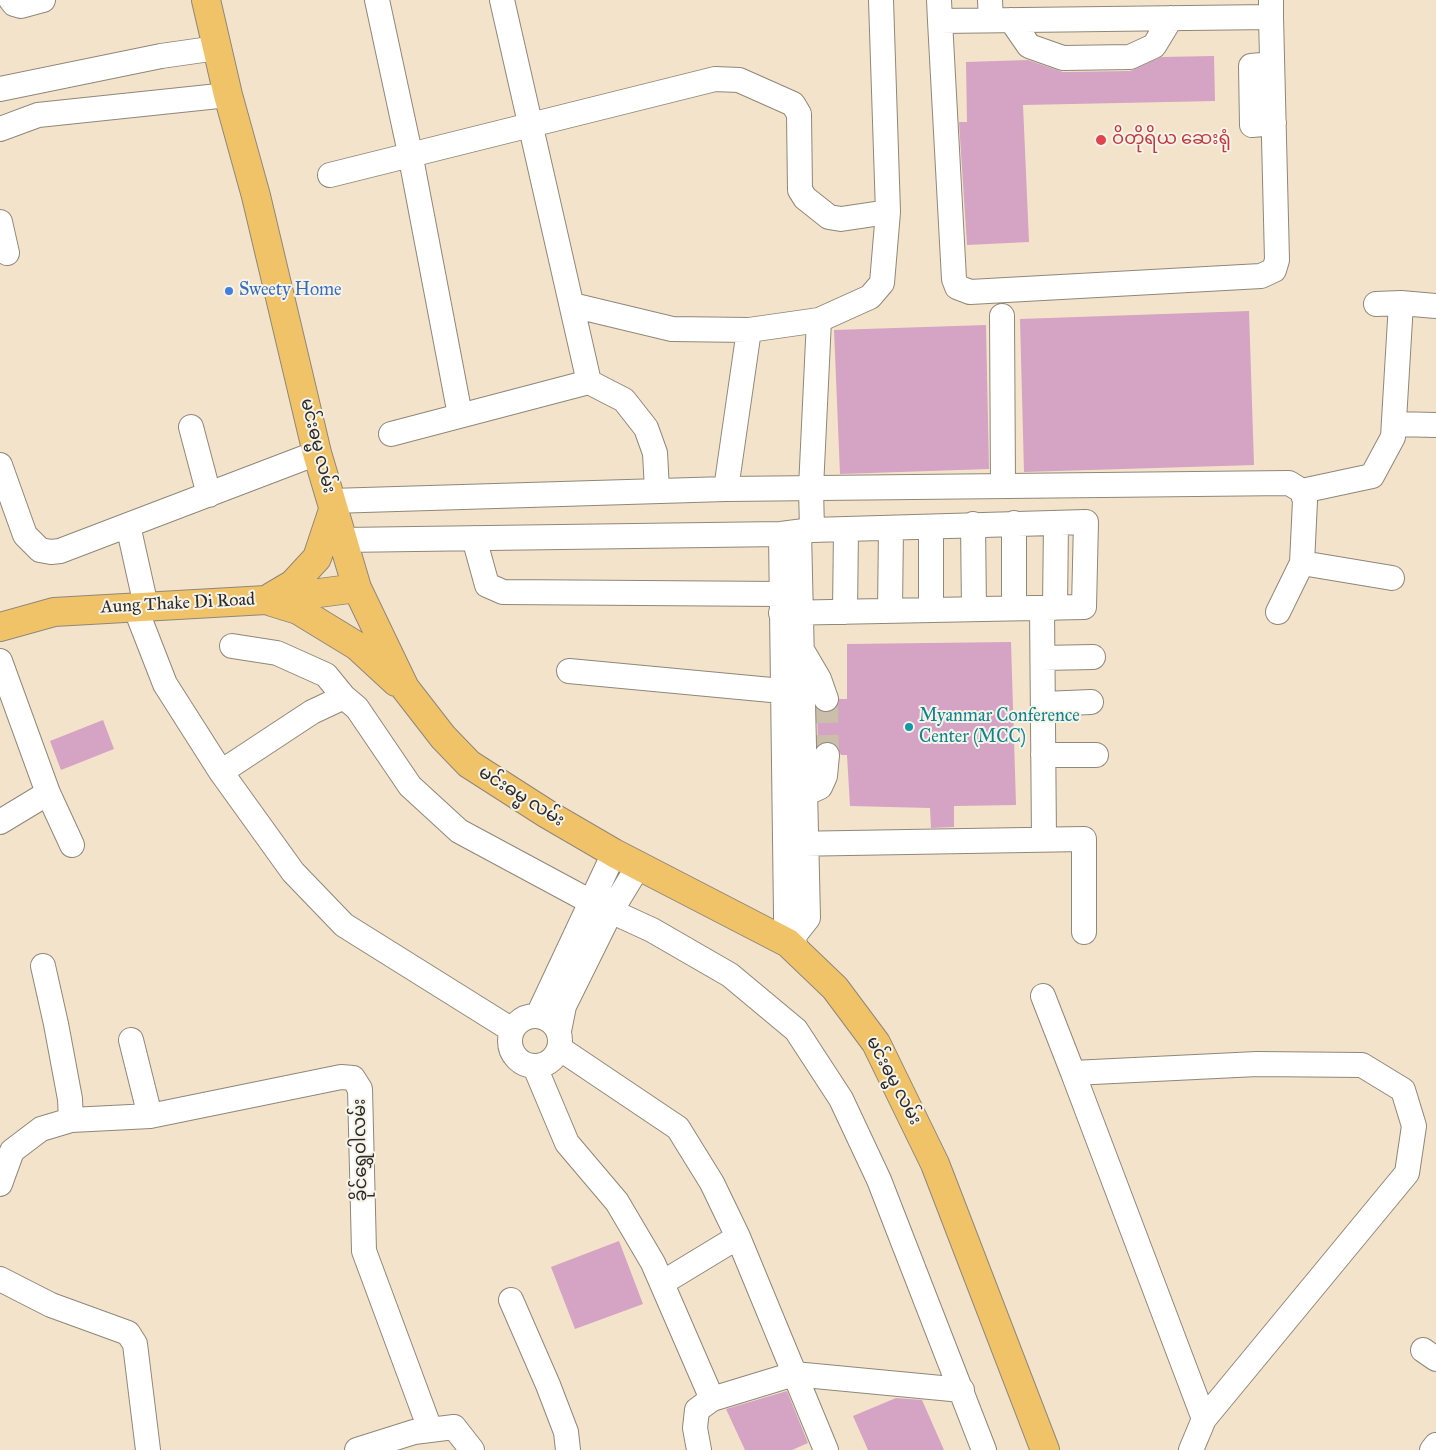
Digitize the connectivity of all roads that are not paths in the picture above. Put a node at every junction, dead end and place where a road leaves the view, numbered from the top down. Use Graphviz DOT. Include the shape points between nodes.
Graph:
graph roads {
  1 [pos="11,0"];
  2 [pos="43,0"];
  3 [pos="206,0"];
  4 [pos="377,0"];
  5 [pos="502,0"];
  6 [pos="881,0"];
  7 [pos="1205,8"];
  8 [pos="1271,9"];
  9 [pos="939,10"];
  10 [pos="997,13"];
  11 [pos="1171,18"];
  12 [pos="217,48"];
  13 [pos="0,89"];
  14 [pos="228,95"];
  15 [pos="532,124"];
  16 [pos="0,129"];
  17 [pos="410,153"];
  18 [pos="330,175"];
  19 [pos="888,212"];
  20 [pos="0,222"];
  21 [pos="7,253"];
  22 [pos="1401,303"];
  23 [pos="1376,304"];
  24 [pos="572,305"];
  25 [pos="1436,306"];
  26 [pos="1002,316"];
  27 [pos="819,320"];
  28 [pos="749,330"];
  29 [pos="589,382"];
  30 [pos="460,416"];
  31 [pos="1394,424"];
  32 [pos="1436,426"];
  33 [pos="191,427"];
  34 [pos="391,434"];
  35 [pos="317,453"];
  36 [pos="0,464"];
  37 [pos="1003,484"];
  38 [pos="811,488"];
  39 [pos="726,489"];
  40 [pos="657,490"];
  41 [pos="1302,490"];
  42 [pos="209,494"];
  43 [pos="332,506"];
  44 [pos="1014,523"];
  45 [pos="973,524"];
  46 [pos="128,525"];
  47 [pos="930,526"];
  48 [pos="891,528"];
  49 [pos="846,530"];
  50 [pos="798,532"];
  51 [pos="474,538"];
  52 [pos="342,540"];
  53 [pos="1302,563"];
  54 [pos="1392,578"];
  55 [pos="357,588"];
  56 [pos="266,600"];
  57 [pos="140,607"];
  58 [pos="787,607"];
  59 [pos="1014,608"];
  60 [pos="1049,608"];
  61 [pos="931,609"];
  62 [pos="974,609"];
  63 [pos="890,610"];
  64 [pos="845,612"];
  65 [pos="1278,612"];
  66 [pos="0,627"];
  67 [pos="232,646"];
  68 [pos="801,649"];
  69 [pos="1093,657"];
  70 [pos="1043,658"];
  71 [pos="0,661"];
  72 [pos="568,671"];
  73 [pos="405,688"];
  74 [pos="782,691"];
  75 [pos="344,697"];
  76 [pos="826,699"];
  77 [pos="1091,702"];
  78 [pos="1044,704"];
  79 [pos="793,728"];
  80 [pos="827,755"];
  81 [pos="1044,755"];
  82 [pos="1096,755"];
  83 [pos="220,772"];
  84 [pos="48,793"];
  85 [pos="807,793"];
  86 [pos="0,822"];
  87 [pos="1044,839"];
  88 [pos="72,845"];
  89 [pos="796,845"];
  90 [pos="614,853"];
  91 [pos="640,865"];
  92 [pos="601,907"];
  93 [pos="1084,932"];
  94 [pos="795,944"];
  95 [pos="43,966"];
  96 [pos="1043,996"];
  97 [pos="538,1016"];
  98 [pos="512,1030"];
  99 [pos="131,1040"];
  100 [pos="559,1040"];
  101 [pos="535,1067"];
  102 [pos="1074,1073"];
  103 [pos="150,1116"];
  104 [pos="71,1120"];
  105 [pos="0,1184"];
  106 [pos="738,1237"];
  107 [pos="0,1279"];
  108 [pos="662,1283"];
  109 [pos="511,1300"];
  110 [pos="794,1374"];
  111 [pos="962,1390"];
  112 [pos="712,1399"];
  113 [pos="1204,1419"];
  114 [pos="430,1429"];
  115 [pos="1436,1445"];
  116 [pos="148,1450"];
  117 [pos="356,1450"];
  118 [pos="472,1450"];
  119 [pos="568,1450"];
  120 [pos="699,1450"];
  121 [pos="826,1450"];
  122 [pos="984,1450"];
  123 [pos="1045,1450"];
  124 [pos="1191,1450"];
  125 [pos="1432,1450"];
  1 -- 2 [label="street" via="21,6"];
  3 -- 12 [label="main road, မင်းဓမ္မ လမ်း"];
  4 -- 17 [label="street"];
  5 -- 15 [label="street"];
  6 -- 19 [label="street"];
  7 -- 8 [label="street"];
  7 -- 11 [label="street"];
  8 -- 9 [label="street" via="1274,270 1261,276 970,292 958,287 954,279"];
  9 -- 10 [label="street"];
  10 -- 11 [label="street"];
  10 -- 11 [label="street" via="1029,46 1063,58 1130,57 1154,46"];
  12 -- 13 [label="street" via="161,56"];
  12 -- 14 [label="main road, မင်းဓမ္မ လမ်း"];
  14 -- 16 [label="street" via="38,115"];
  14 -- 35 [label="main road, မင်းဓမ္မ လမ်း" via="256,196"];
  15 -- 17 [label="street"];
  15 -- 19 [label="street" via="715,79 739,80 793,104 799,114 800,190 805,198 829,217"];
  15 -- 24 [label="street"];
  17 -- 18 [label="street"];
  17 -- 30 [label="street"];
  19 -- 27 [label="street" via="882,283 870,297"];
  20 -- 21 [label="street"];
  22 -- 23 [label="street"];
  22 -- 25 [label="street"];
  22 -- 31 [label="street"];
  24 -- 28 [label="street" via="672,329"];
  24 -- 29 [label="street"];
  26 -- 37 [label="street"];
  27 -- 28 [label="street"];
  27 -- 38 [label="street"];
  28 -- 39 [label="street"];
  29 -- 30 [label="street"];
  29 -- 40 [label="street" via="624,400 646,428 655,453"];
  30 -- 34 [label="street"];
  31 -- 32 [label="street"];
  31 -- 41 [label="street" via="1393,437 1372,476"];
  33 -- 42 [label="street"];
  35 -- 42 [label="street"];
  35 -- 43 [label="main road, မင်းဓမ္မ လမ်း"];
  36 -- 46 [label="street" via="25,535 40,550 60,551"];
  37 -- 38 [label="street"];
  37 -- 41 [label="street" via="1290,483"];
  38 -- 39 [label="street"];
  38 -- 50 [label="street"];
  39 -- 40 [label="street"];
  40 -- 43 [label="street"];
  41 -- 53 [label="street" via="1305,501"];
  42 -- 46 [label="street"];
  43 -- 52 [label="main road, မင်းဓမ္မ လမ်း"];
  43 -- 56 [label="main road" via="317,558 293,584"];
  44 -- 45 [label="street"];
  44 -- 59 [label="street"];
  44 -- 60 [label="street" via="1086,522 1084,608"];
  45 -- 47 [label="street"];
  45 -- 62 [label="street"];
  46 -- 57 [label="street"];
  47 -- 48 [label="street"];
  47 -- 61 [label="street"];
  48 -- 49 [label="street"];
  48 -- 63 [label="street"];
  49 -- 50 [label="street"];
  49 -- 64 [label="street"];
  50 -- 51 [label="street"];
  50 -- 58 [label="street"];
  51 -- 52 [label="street"];
  51 -- 58 [label="street" via="488,586 503,592"];
  52 -- 55 [label="main road, မင်းဓမ္မ လမ်း"];
  53 -- 54 [label="street"];
  53 -- 65 [label="street"];
  55 -- 56 [label="main road, Aung Thake Di Road"];
  55 -- 73 [label="main road, မင်းဓမ္မ လမ်း"];
  56 -- 57 [label="main road, Aung Thake Di Road"];
  56 -- 73 [label="main road" via="298,610 357,646"];
  57 -- 66 [label="main road, Aung Thake Di Road" via="54,612"];
  57 -- 83 [label="street" via="165,684"];
  58 -- 64 [label="street"];
  58 -- 68 [label="street"];
  58 -- 74 [label="street"];
  59 -- 60 [label="street"];
  59 -- 62 [label="street"];
  60 -- 70 [label="street"];
  61 -- 62 [label="street"];
  61 -- 63 [label="street"];
  63 -- 64 [label="street"];
  67 -- 75 [label="street" via="277,653 326,675"];
  68 -- 76 [label="street" via="820,679"];
  68 -- 79 [label="street"];
  69 -- 70 [label="street"];
  70 -- 78 [label="street"];
  71 -- 84 [label="street"];
  72 -- 74 [label="street"];
  73 -- 90 [label="main road, မင်းဓမ္မ လမ်း" via="469,764"];
  74 -- 79 [label="street"];
  75 -- 83 [label="street" via="312,712"];
  75 -- 92 [label="street" via="357,708 410,786 459,831"];
  77 -- 78 [label="street"];
  78 -- 81 [label="street"];
  79 -- 85 [label="street"];
  79 -- 89 [label="street"];
  80 -- 85 [label="street" via="825,776 820,787"];
  81 -- 82 [label="street"];
  81 -- 87 [label="street"];
  83 -- 98 [label="street" via="293,872 344,925"];
  84 -- 86 [label="street"];
  84 -- 88 [label="street"];
  85 -- 89 [label="street"];
  87 -- 89 [label="street"];
  87 -- 93 [label="street" via="1084,839"];
  89 -- 94 [label="street" via="786,925"];
  90 -- 91 [label="main road, မင်းဓမ္မ လမ်း"];
  90 -- 92 [label="street"];
  91 -- 92 [label="street"];
  91 -- 94 [label="main road, မင်းဓမ္မ လမ်း"];
  92 -- 97 [label="street"];
  92 -- 100 [label="street" via="564,1006"];
  92 -- 111 [label="street" via="652,930 730,975 796,1030 842,1099 879,1180"];
  94 -- 123 [label="main road, မင်းဓမ္မ လမ်း" via="835,988 876,1043 935,1164"];
  95 -- 104 [label="street" via="70,1099"];
  96 -- 102 [label="street"];
  97 -- 98 [label="street" via="522,1019"];
  97 -- 100 [label="street" via="554,1024"];
  98 -- 101 [label="street" via="510,1047 513,1054 526,1065"];
  99 -- 103 [label="street"];
  100 -- 101 [label="street" via="556,1058"];
  100 -- 106 [label="street" via="678,1128 712,1183"];
  101 -- 108 [label="street" via="567,1143 618,1202 654,1263"];
  102 -- 113 [label="street"];
  102 -- 113 [label="street" via="1257,1064 1362,1065 1403,1090 1414,1126 1407,1173"];
  103 -- 104 [label="street, ခိုင်ရွှေဝါလမ်း"];
  103 -- 114 [label="street, ခိုင်ရွှေဝါလမ်း" via="341,1076 353,1078 360,1089 364,1251"];
  104 -- 105 [label="street, ခိုင်ရွှေဝါလမ်း" via="41,1129 12,1151"];
  106 -- 108 [label="street"];
  106 -- 110 [label="street"];
  107 -- 116 [label="street" via="51,1305 128,1333 135,1344"];
  108 -- 112 [label="street"];
  109 -- 119 [label="street" via="566,1432"];
  110 -- 111 [label="street"];
  110 -- 112 [label="street"];
  110 -- 121 [label="street"];
  111 -- 122 [label="street"];
  112 -- 120 [label="street" via="697,1410 695,1428"];
  113 -- 124 [label="street"];
  114 -- 117 [label="street"];
  114 -- 118 [label="street" via="454,1427"];
  115 -- 125 [label="street"];
}
